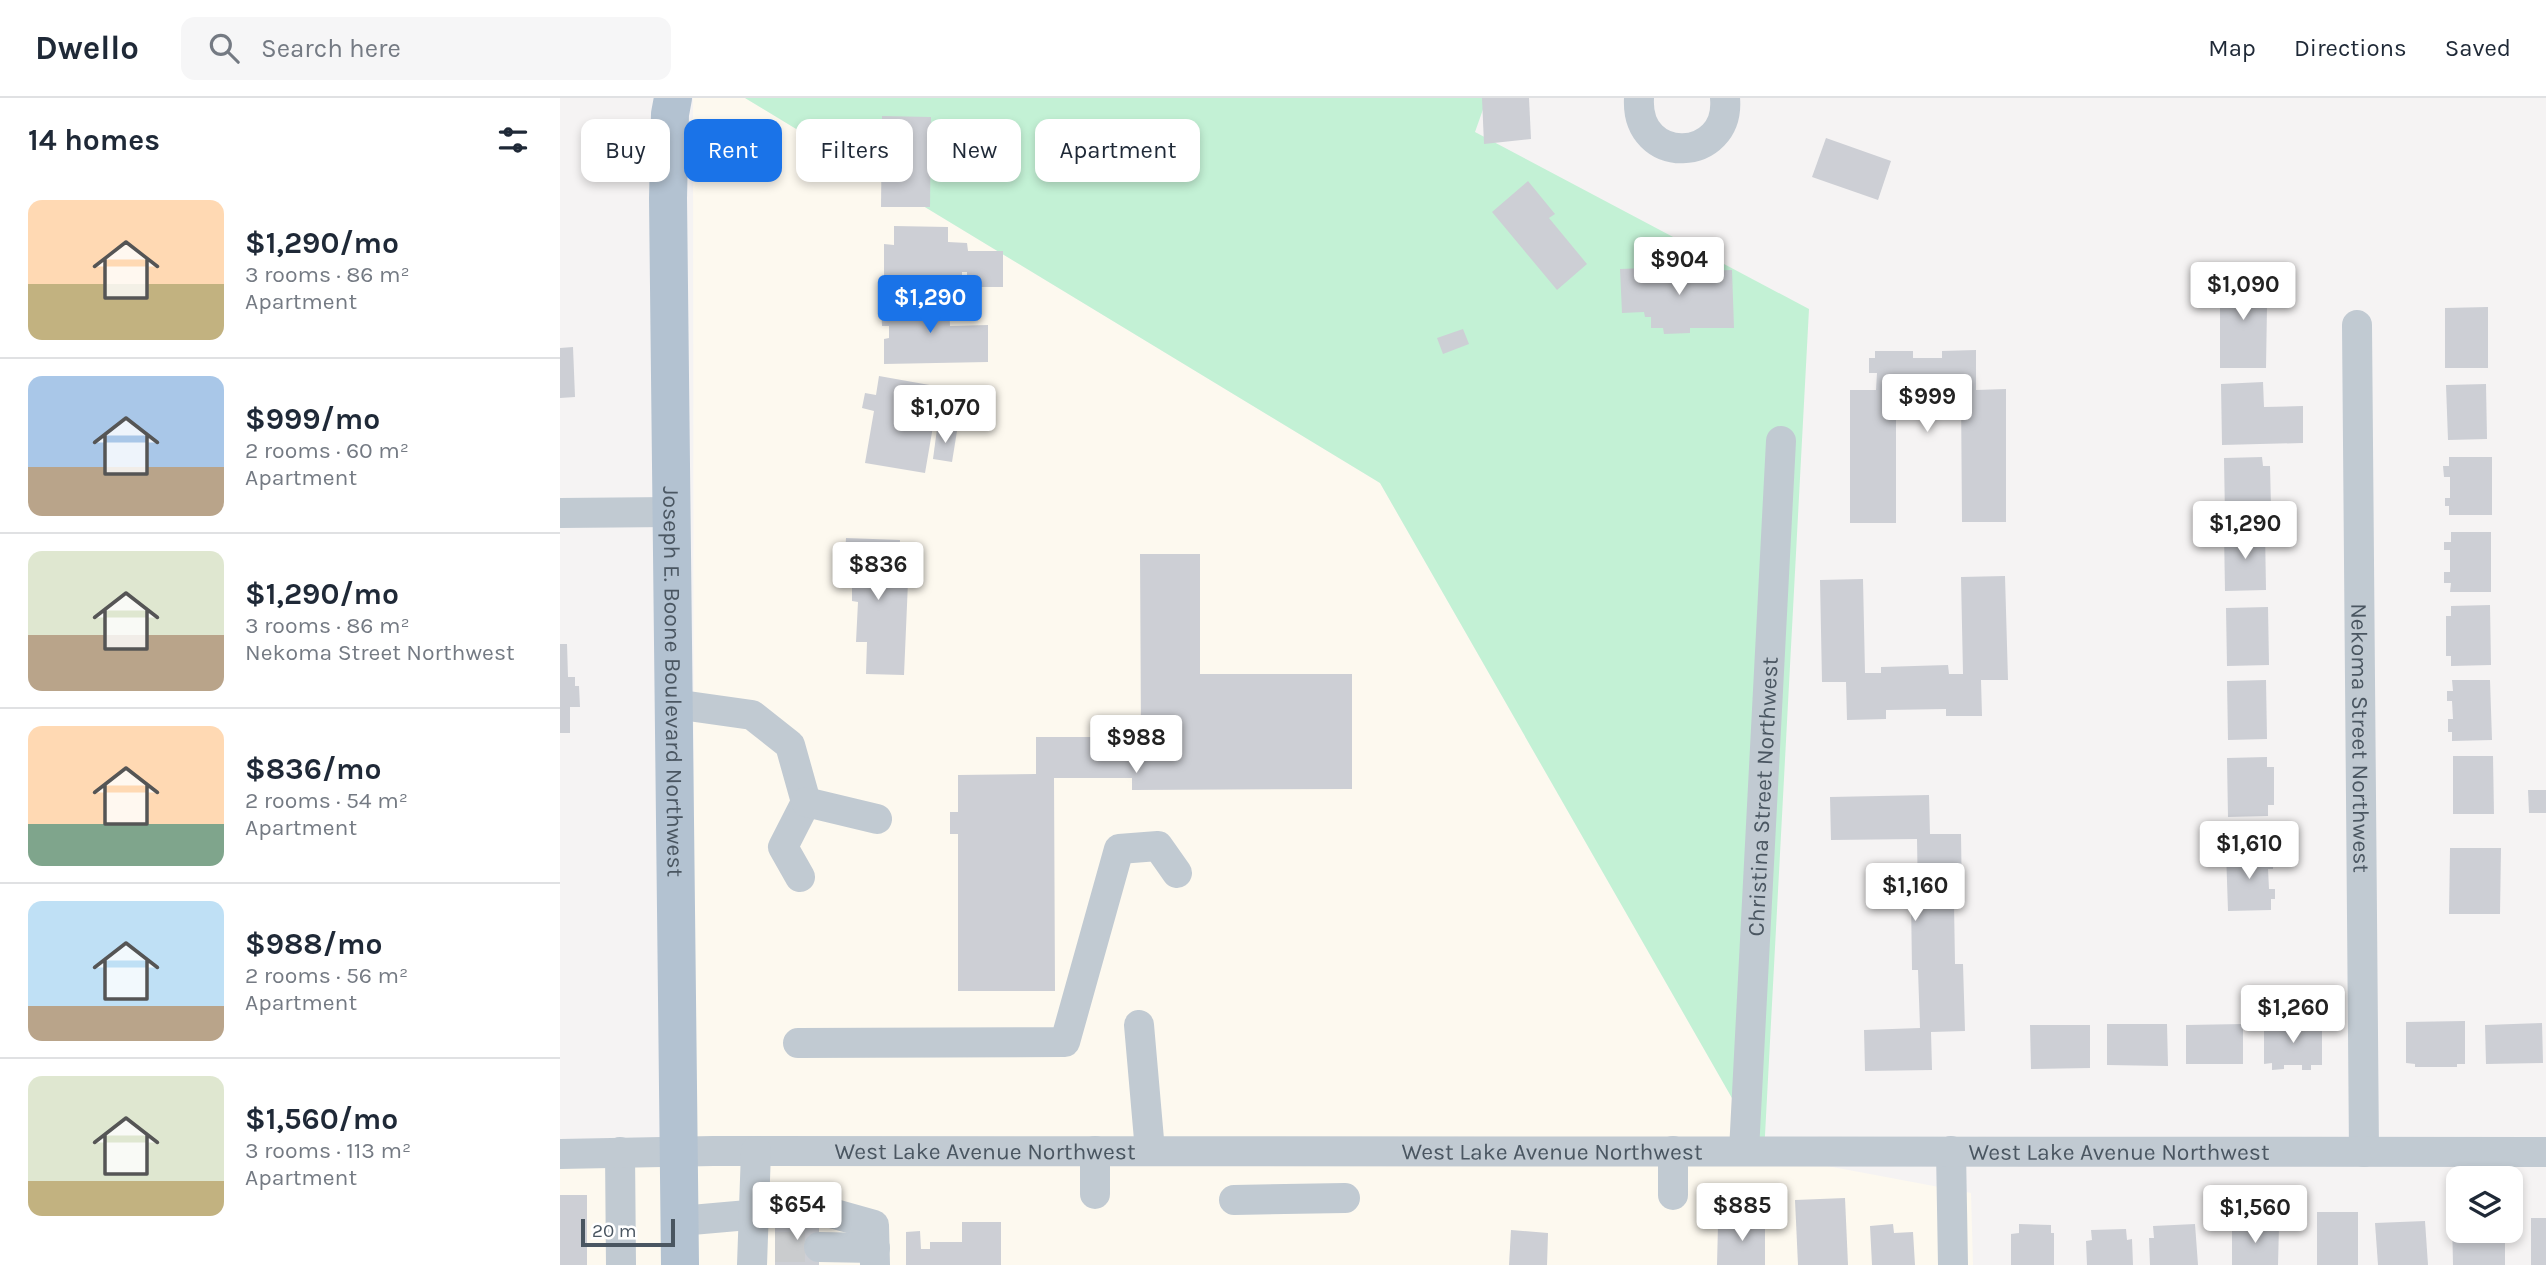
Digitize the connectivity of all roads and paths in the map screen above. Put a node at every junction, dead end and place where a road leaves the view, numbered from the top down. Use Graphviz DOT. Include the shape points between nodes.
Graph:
graph roads {
  1 [pos="673,98"];
  2 [pos="1639,98"];
  3 [pos="1724,98"];
  4 [pos="2357,325"];
  5 [pos="1781,441"];
  6 [pos="672,512"];
  7 [pos="560,513"];
  8 [pos="674,704"];
  9 [pos="806,802"];
  10 [pos="877,819"];
  11 [pos="1177,873"];
  12 [pos="800,877"];
  13 [pos="1139,1025"];
  14 [pos="798,1043"];
  15 [pos="679,1151"];
  16 [pos="756,1151"];
  17 [pos="1095,1151"];
  18 [pos="1150,1151"];
  19 [pos="1335,1151"];
  20 [pos="1673,1151"];
  21 [pos="1744,1151"];
  22 [pos="1951,1151"];
  23 [pos="620,1152"];
  24 [pos="2364,1152"];
  25 [pos="2546,1152"];
  26 [pos="560,1154"];
  27 [pos="1095,1194"];
  28 [pos="1673,1195"];
  29 [pos="1234,1200"];
  30 [pos="754,1214"];
  31 [pos="680,1221"];
  32 [pos="819,1247"];
  33 [pos="760,1253"];
  34 [pos="875,1257"];
  35 [pos="621,1265"];
  36 [pos="667,1265"];
  37 [pos="680,1265"];
  38 [pos="1953,1265"];
  1 -- 6 [label="main road, Joseph E. Boone Boulevard Northwest" via="668,198"];
  2 -- 3 [label="street" via="1638,110 1649,134 1672,148 1686,149 1711,138 1724,115"];
  4 -- 24 [label="street, Nekoma Street Northwest"];
  5 -- 21 [label="street, Christina Street Northwest"];
  6 -- 7 [label="street"];
  6 -- 8 [label="main road, Joseph E. Boone Boulevard Northwest"];
  8 -- 9 [label="street" via="752,715 790,745"];
  8 -- 15 [label="main road, Joseph E. Boone Boulevard Northwest"];
  9 -- 10 [label="street"];
  9 -- 12 [label="street" via="783,847"];
  11 -- 14 [label="street" via="1158,846 1119,849 1065,1042"];
  13 -- 18 [label="street"];
  15 -- 16 [label="street, West Lake Avenue Northwest"];
  15 -- 23 [label="street, West Lake Avenue Northwest"];
  15 -- 31 [label="main road, Joseph E. Boone Boulevard Northwest"];
  16 -- 17 [label="street, West Lake Avenue Northwest"];
  16 -- 30 [label="street"];
  17 -- 18 [label="street, West Lake Avenue Northwest"];
  17 -- 27 [label="street"];
  18 -- 19 [label="street, West Lake Avenue Northwest"];
  19 -- 20 [label="street, West Lake Avenue Northwest"];
  19 -- 29 [label="street" via="1338,1198"];
  20 -- 21 [label="street, West Lake Avenue Northwest"];
  20 -- 28 [label="street"];
  21 -- 22 [label="street, West Lake Avenue Northwest"];
  22 -- 24 [label="street, West Lake Avenue Northwest"];
  22 -- 38 [label="street"];
  23 -- 26 [label="street, West Lake Avenue Northwest"];
  23 -- 35 [label="street"];
  24 -- 25 [label="street, West Lake Avenue Northwest"];
  30 -- 31 [label="street"];
  30 -- 33 [label="street"];
  30 -- 34 [label="street" via="817,1209 874,1225"];
  31 -- 37 [label="main road, Joseph E. Boone Boulevard Northwest"];
  32 -- 34 [label="street"];
  36 -- 37 [label="street"];
}
